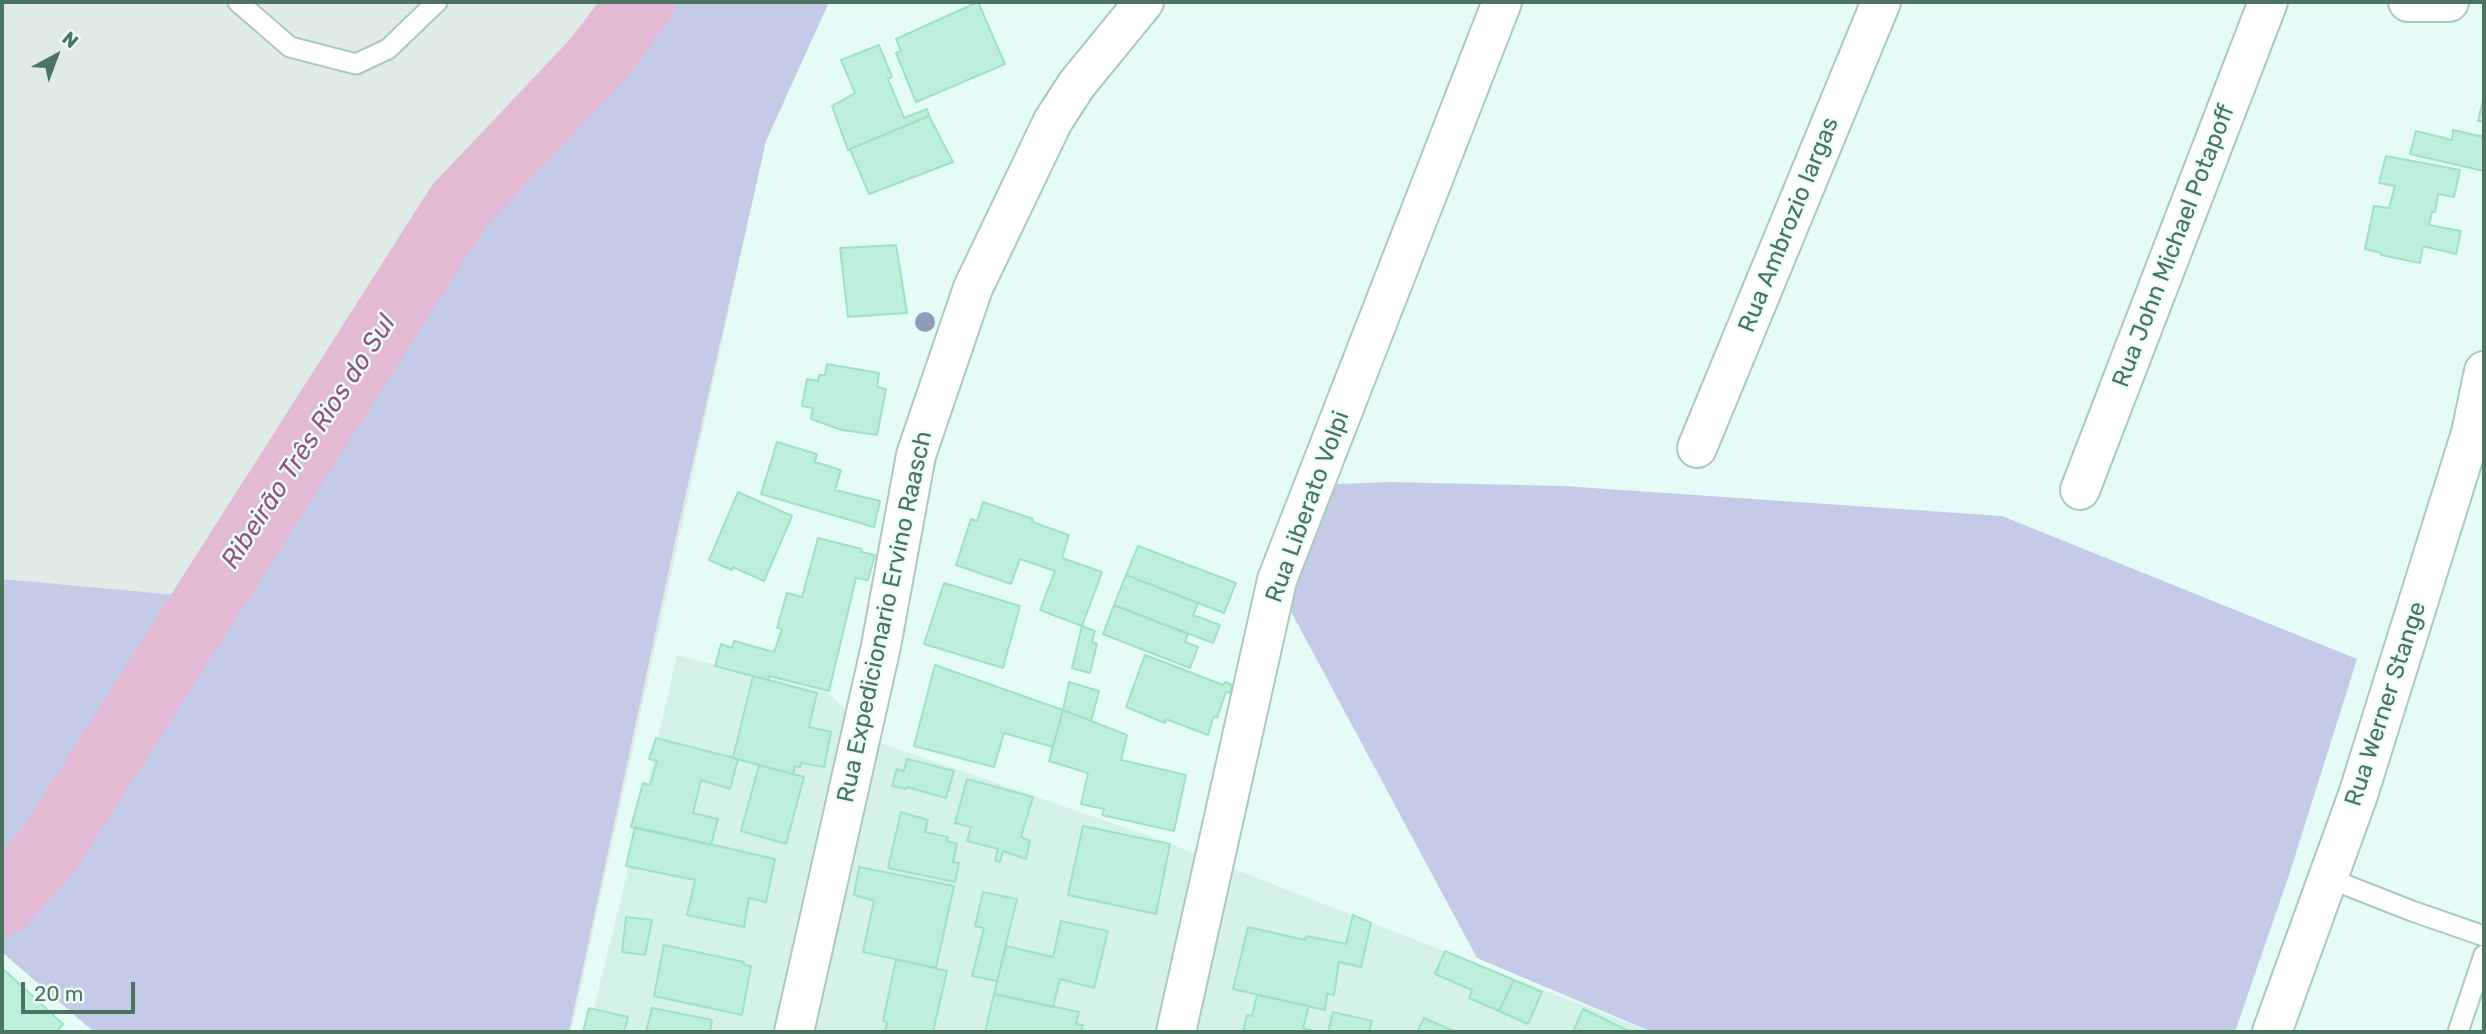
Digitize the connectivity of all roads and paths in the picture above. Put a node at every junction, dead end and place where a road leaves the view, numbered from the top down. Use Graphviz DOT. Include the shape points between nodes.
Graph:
graph roads {
  1 [pos="238,2"];
  2 [pos="437,2"];
  3 [pos="1144,2"];
  4 [pos="1502,2"];
  5 [pos="1881,2"];
  6 [pos="2268,2"];
  7 [pos="2408,2"];
  8 [pos="2449,2"];
  9 [pos="2484,371"];
  10 [pos="1697,448"];
  11 [pos="2080,490"];
  12 [pos="2328,878"];
  13 [pos="2484,936"];
  14 [pos="2484,955"];
  15 [pos="794,1032"];
  16 [pos="1176,1032"];
  17 [pos="2272,1032"];
  18 [pos="2458,1032"];
  1 -- 2 [label="lane" via="290,47 356,64 388,49"];
  3 -- 15 [label="street, Rua Expedicionario Ervino Raasch" via="1053,121 973,288 916,455 881,646"];
  4 -- 16 [label="street, Rua Liberato Volpi" via="1277,580"];
  5 -- 10 [label="street, Rua Ambrozio Iargas"];
  6 -- 11 [label="street, Rua John Michael Potapoff"];
  7 -- 8 [label="street"];
  9 -- 12 [label="street, Rua Werner Stange" via="2471,433 2435,553"];
  12 -- 13 [label="lane"];
  12 -- 17 [label="street, Rua Werner Stange"];
  14 -- 18 [label="lane"];
}
